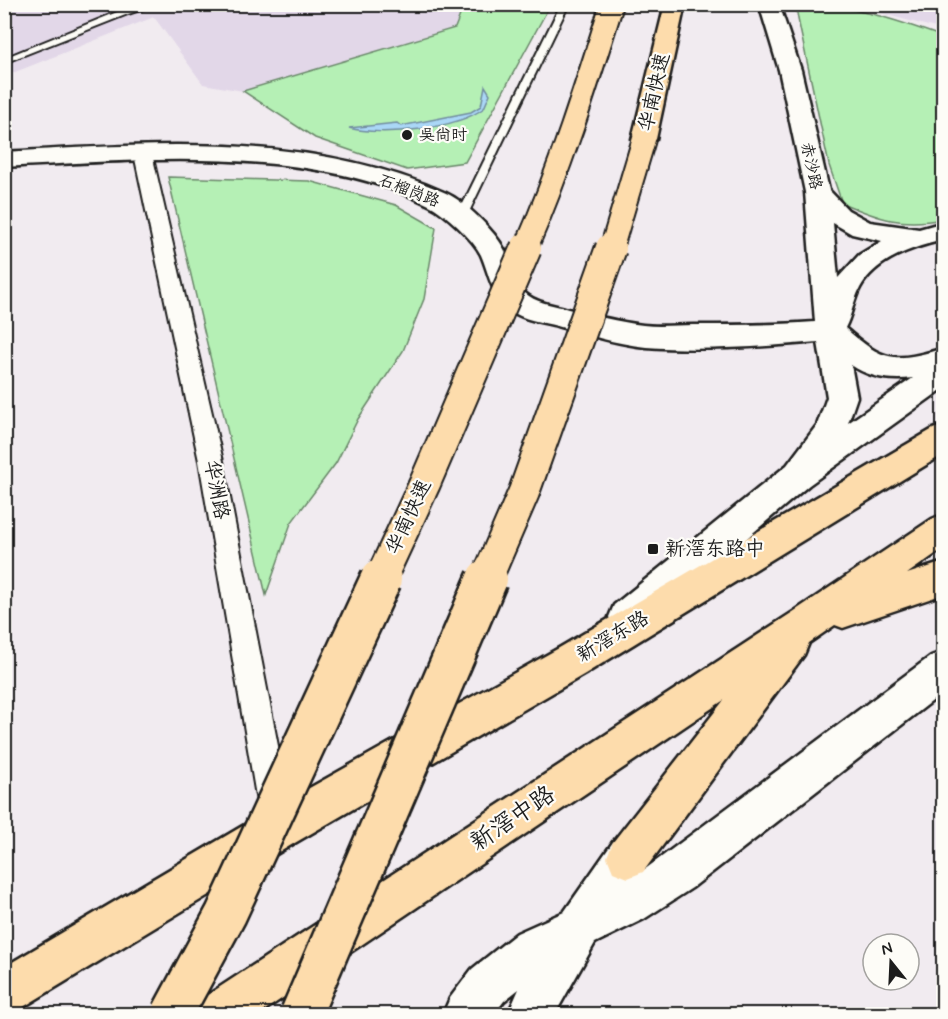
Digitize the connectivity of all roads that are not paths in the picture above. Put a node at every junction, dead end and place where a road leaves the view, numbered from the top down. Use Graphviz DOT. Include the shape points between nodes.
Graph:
graph roads {
  1 [pos="153,4"];
  2 [pos="565,4"];
  3 [pos="612,4"];
  4 [pos="675,4"];
  5 [pos="769,4"];
  6 [pos="4,61"];
  7 [pos="144,154"];
  8 [pos="4,160"];
  9 [pos="817,192"];
  10 [pos="462,216"];
  11 [pos="931,234"];
  12 [pos="830,332"];
  13 [pos="944,359"];
  14 [pos="944,372"];
  15 [pos="944,438"];
  16 [pos="798,475"];
  17 [pos="944,529"];
  18 [pos="944,578"];
  19 [pos="806,624"];
  20 [pos="572,661"];
  21 [pos="944,669"];
  22 [pos="278,829"];
  23 [pos="628,857"];
  24 [pos="576,929"];
  25 [pos="4,993"];
  26 [pos="172,1014"];
  27 [pos="219,1014"];
  28 [pos="301,1014"];
  29 [pos="466,1014"];
  30 [pos="531,1014"];
  1 -- 6 [label="lane"];
  2 -- 10 [label="lane"];
  3 -- 26 [label="highway, 华南快速, bridge" via="540,216 425,483 226,914"];
  4 -- 28 [label="highway, 华南快速, bridge" via="644,139 603,275 524,492"];
  5 -- 9 [label="main road, 赤沙路" via="790,70"];
  7 -- 8 [label="main road, 石榴岗路"];
  7 -- 10 [label="main road, 石榴岗路" via="245,153 328,165 394,182 440,200"];
  7 -- 22 [label="street, 华洲路" via="211,461"];
  9 -- 11 [label="main road" via="833,213 852,225 870,231"];
  9 -- 12 [label="main road, 赤沙路"];
  10 -- 12 [label="main road, 石榴岗路" via="492,250 506,287 519,303 551,315 645,336"];
  11 -- 12 [label="main road" via="876,256 858,270 849,282"];
  12 -- 13 [label="main road" via="873,364 901,368"];
  12 -- 16 [label="main road, 赤沙路" via="842,398 830,431"];
  14 -- 16 [label="main road"];
  15 -- 20 [label="highway, 新滘东路"];
  16 -- 20 [label="main road"];
  17 -- 19 [label="highway"];
  18 -- 19 [label="highway"];
  19 -- 23 [label="highway"];
  19 -- 27 [label="highway, 新滘中路"];
  20 -- 22 [label="highway, 新滘东路"];
  21 -- 24 [label="main road" via="677,873 629,904"];
  22 -- 25 [label="highway"];
  23 -- 24 [label="main road"];
  24 -- 29 [label="main road" via="533,949 488,985"];
  24 -- 30 [label="main road"];
}
